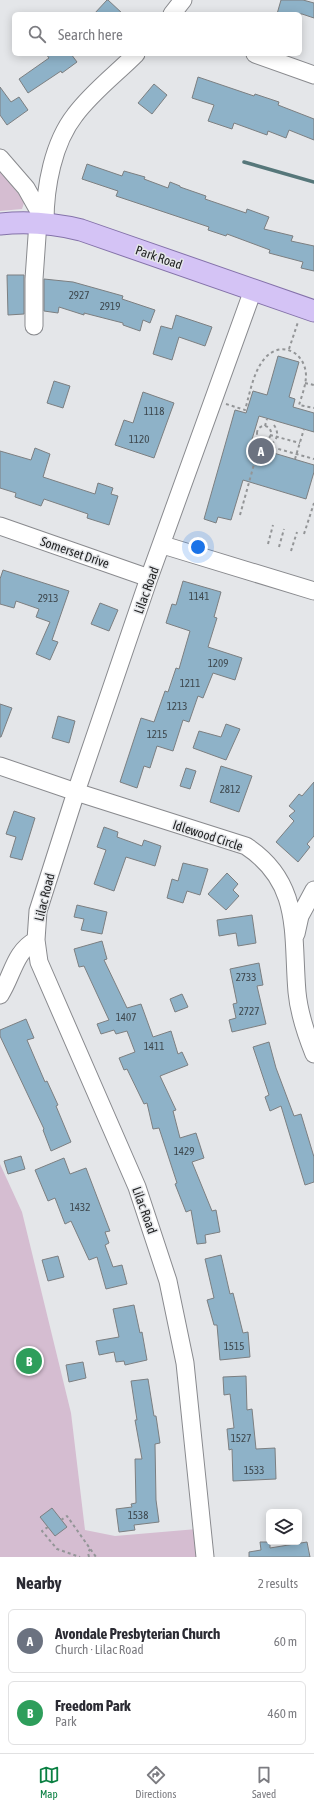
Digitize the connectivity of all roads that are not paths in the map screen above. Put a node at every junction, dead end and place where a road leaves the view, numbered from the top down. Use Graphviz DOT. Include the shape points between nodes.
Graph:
graph roads {
  1 [pos="183,0"];
  2 [pos="174,12"];
  3 [pos="134,56"];
  4 [pos="261,56"];
  5 [pos="314,75"];
  6 [pos="0,158"];
  7 [pos="42,222"];
  8 [pos="0,224"];
  9 [pos="253,290"];
  10 [pos="306,316"];
  11 [pos="34,326"];
  12 [pos="0,526"];
  13 [pos="162,544"];
  14 [pos="149,578"];
  15 [pos="314,591"];
  16 [pos="0,766"];
  17 [pos="76,792"];
  18 [pos="314,890"];
  19 [pos="36,940"];
  20 [pos="294,944"];
  21 [pos="0,995"];
  22 [pos="314,1054"];
  23 [pos="205,1557"];
  1 -- 2 [label="street"];
  3 -- 7 [label="street" via="81,108 64,132 58,148"];
  4 -- 5 [label="street"];
  6 -- 7 [label="street" via="38,206"];
  7 -- 8 [label="main road, Park Road"];
  7 -- 9 [label="main road, Park Road" via="80,230"];
  7 -- 11 [label="street"];
  9 -- 10 [label="main road, Park Road"];
  9 -- 13 [label="street, Lilac Road"];
  12 -- 14 [label="street, Somerset Drive"];
  13 -- 14 [label="street, Lilac Road"];
  13 -- 15 [label="street"];
  14 -- 17 [label="street, Lilac Road"];
  16 -- 17 [label="street, Idlewood Circle"];
  17 -- 19 [label="street, Lilac Road" via="38,911"];
  17 -- 20 [label="street, Idlewood Circle" via="246,846 261,856 281,883 289,905"];
  18 -- 20 [label="street" via="300,916"];
  19 -- 21 [label="street" via="26,945"];
  19 -- 23 [label="street, Lilac Road" via="39,962 137,1187 168,1281 186,1363"];
  20 -- 22 [label="street, Idlewood Circle" via="300,1014"];
}
